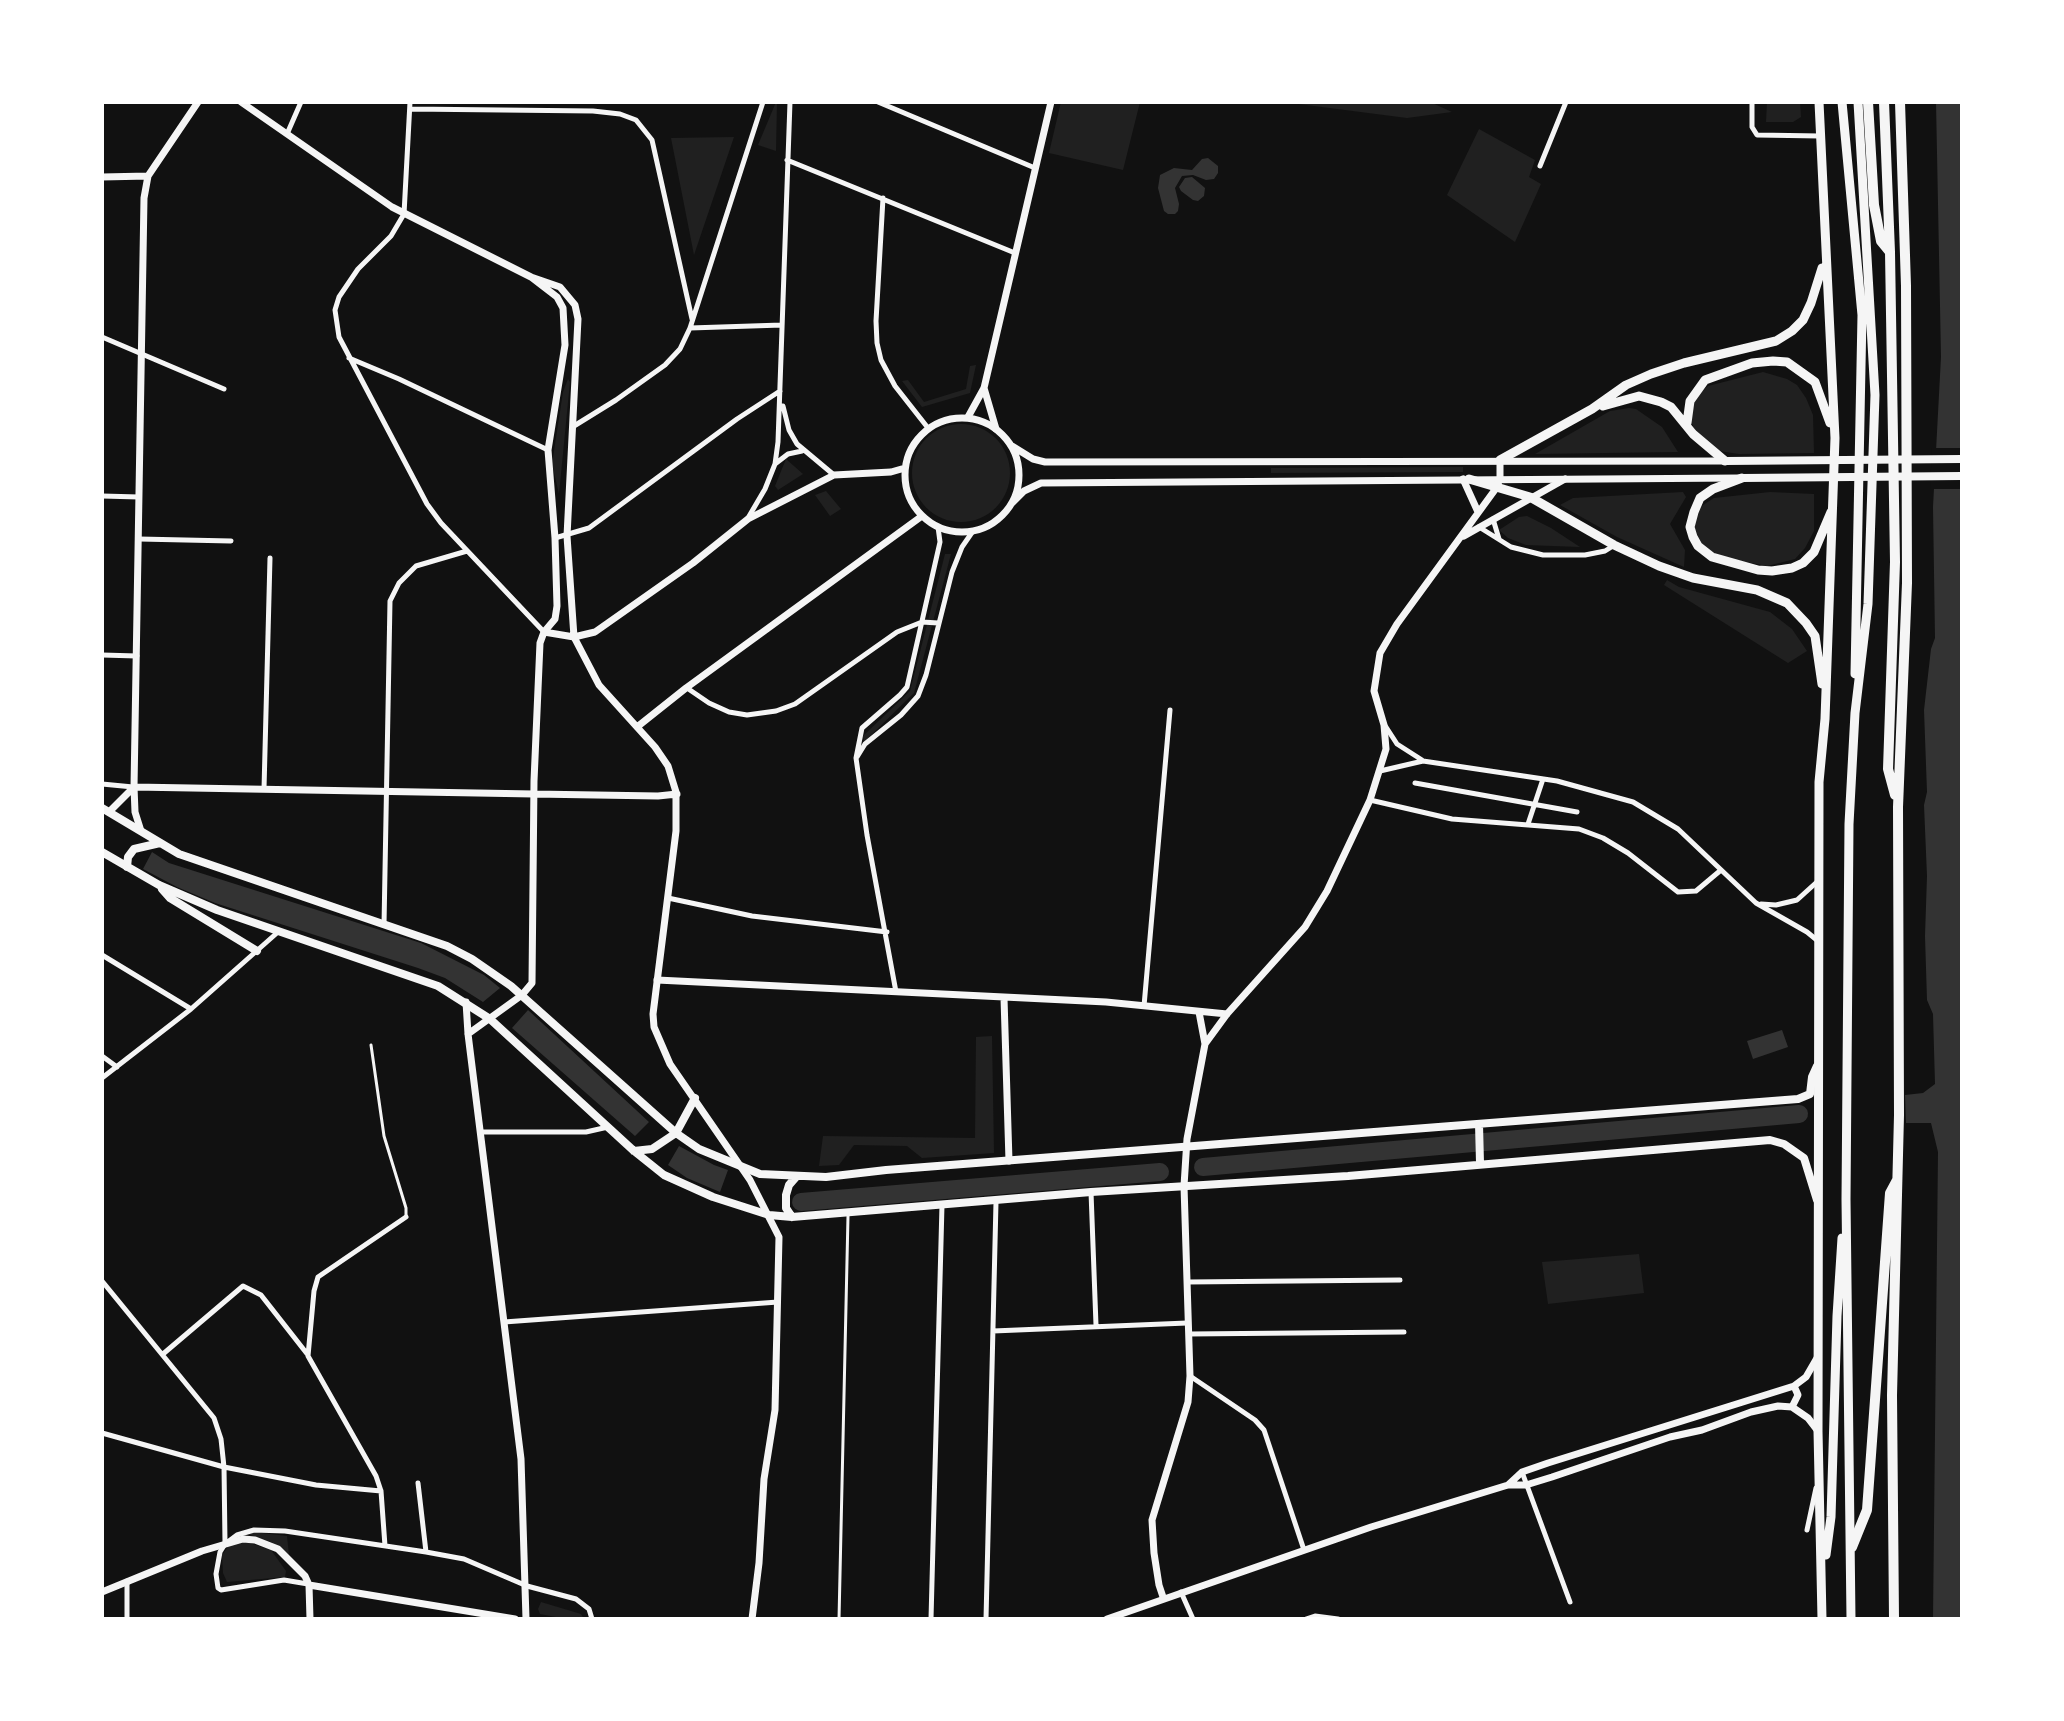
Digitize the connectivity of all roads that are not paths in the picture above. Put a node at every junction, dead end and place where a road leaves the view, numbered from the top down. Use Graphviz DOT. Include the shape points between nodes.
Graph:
graph roads {
  1 [pos="198,102"];
  2 [pos="241,102"];
  3 [pos="301,102"];
  4 [pos="763,102"];
  5 [pos="790,102"];
  6 [pos="878,102"];
  7 [pos="1051,102"];
  8 [pos="1566,102"];
  9 [pos="1752,102"];
  10 [pos="1819,102"];
  11 [pos="1842,102"];
  12 [pos="1858,102"];
  13 [pos="1868,102"];
  14 [pos="1884,102"];
  15 [pos="1900,102"];
  16 [pos="410,105"];
  17 [pos="287,134"];
  18 [pos="1820,136"];
  19 [pos="787,160"];
  20 [pos="1540,166"];
  21 [pos="1035,168"];
  22 [pos="148,176"];
  23 [pos="102,177"];
  24 [pos="883,198"];
  25 [pos="404,214"];
  26 [pos="1890,252"];
  27 [pos="1015,253"];
  28 [pos="1824,253"];
  29 [pos="531,277"];
  30 [pos="692,319"];
  31 [pos="782,325"];
  32 [pos="690,328"];
  33 [pos="102,337"];
  34 [pos="142,355"];
  35 [pos="348,357"];
  36 [pos="984,388"];
  37 [pos="224,389"];
  38 [pos="781,394"];
  39 [pos="1592,409"];
  40 [pos="968,417"];
  41 [pos="1687,423"];
  42 [pos="574,426"];
  43 [pos="928,428"];
  44 [pos="996,429"];
  45 [pos="1835,438"];
  46 [pos="1012,446"];
  47 [pos="548,450"];
  48 [pos="802,451"];
  49 [pos="1962,459"];
  50 [pos="1500,460"];
  51 [pos="1725,461"];
  52 [pos="775,464"];
  53 [pos="905,468"];
  54 [pos="834,475"];
  55 [pos="1962,476"];
  56 [pos="1568,478"];
  57 [pos="1742,478"];
  58 [pos="1466,479"];
  59 [pos="1498,482"];
  60 [pos="102,496"];
  61 [pos="140,497"];
  62 [pos="1530,497"];
  63 [pos="1012,503"];
  64 [pos="1833,505"];
  65 [pos="1478,512"];
  66 [pos="922,516"];
  67 [pos="748,519"];
  68 [pos="1493,519"];
  69 [pos="938,527"];
  70 [pos="1479,527"];
  71 [pos="973,531"];
  72 [pos="567,536"];
  73 [pos="555,538"];
  74 [pos="139,539"];
  75 [pos="1459,539"];
  76 [pos="1500,540"];
  77 [pos="231,541"];
  78 [pos="1614,545"];
  79 [pos="468,551"];
  80 [pos="270,558"];
  81 [pos="922,622"];
  82 [pos="938,623"];
  83 [pos="544,632"];
  84 [pos="574,637"];
  85 [pos="102,655"];
  86 [pos="138,656"];
  87 [pos="686,688"];
  88 [pos="1170,710"];
  89 [pos="1855,713"];
  90 [pos="1825,719"];
  91 [pos="1384,725"];
  92 [pos="637,727"];
  93 [pos="856,758"];
  94 [pos="1423,761"];
  95 [pos="1380,771"];
  96 [pos="1543,779"];
  97 [pos="1415,783"];
  98 [pos="102,784"];
  99 [pos="134,787"];
  100 [pos="264,789"];
  101 [pos="387,791"];
  102 [pos="534,794"];
  103 [pos="677,794"];
  104 [pos="1370,800"];
  105 [pos="1535,802"];
  106 [pos="1898,807"];
  107 [pos="103,810"];
  108 [pos="1577,812"];
  109 [pos="1528,824"];
  110 [pos="141,831"];
  111 [pos="161,843"];
  112 [pos="102,852"];
  113 [pos="127,867"];
  114 [pos="1721,870"];
  115 [pos="1819,880"];
  116 [pos="159,885"];
  117 [pos="668,898"];
  118 [pos="1756,903"];
  119 [pos="384,925"];
  120 [pos="279,932"];
  121 [pos="887,932"];
  122 [pos="1819,942"];
  123 [pos="257,951"];
  124 [pos="102,955"];
  125 [pos="657,980"];
  126 [pos="896,992"];
  127 [pos="522,995"];
  128 [pos="1004,998"];
  129 [pos="466,1002"];
  130 [pos="1144,1006"];
  131 [pos="191,1009"];
  132 [pos="1199,1012"];
  133 [pos="1227,1014"];
  134 [pos="490,1019"];
  135 [pos="468,1034"];
  136 [pos="1205,1044"];
  137 [pos="371,1045"];
  138 [pos="102,1056"];
  139 [pos="1817,1066"];
  140 [pos="117,1067"];
  141 [pos="102,1078"];
  142 [pos="695,1098"];
  143 [pos="1479,1124"];
  144 [pos="609,1127"];
  145 [pos="482,1132"];
  146 [pos="676,1133"];
  147 [pos="1186,1147"];
  148 [pos="634,1151"];
  149 [pos="1009,1161"];
  150 [pos="1480,1163"];
  151 [pos="741,1168"];
  152 [pos="1899,1174"];
  153 [pos="796,1177"];
  154 [pos="1184,1186"];
  155 [pos="1091,1192"];
  156 [pos="1846,1199"];
  157 [pos="1818,1201"];
  158 [pos="996,1202"];
  159 [pos="942,1205"];
  160 [pos="848,1212"];
  161 [pos="769,1215"];
  162 [pos="406,1217"];
  163 [pos="792,1217"];
  164 [pos="1400,1280"];
  165 [pos="102,1281"];
  166 [pos="1186,1282"];
  167 [pos="779,1302"];
  168 [pos="504,1322"];
  169 [pos="1187,1323"];
  170 [pos="1096,1325"];
  171 [pos="993,1331"];
  172 [pos="1404,1332"];
  173 [pos="1188,1334"];
  174 [pos="163,1354"];
  175 [pos="308,1356"];
  176 [pos="1818,1356"];
  177 [pos="1190,1376"];
  178 [pos="1794,1386"];
  179 [pos="1792,1407"];
  180 [pos="1708,1413"];
  181 [pos="1677,1421"];
  182 [pos="1655,1427"];
  183 [pos="1698,1431"];
  184 [pos="1818,1431"];
  185 [pos="102,1433"];
  186 [pos="1679,1435"];
  187 [pos="224,1467"];
  188 [pos="1522,1472"];
  189 [pos="1818,1479"];
  190 [pos="418,1483"];
  191 [pos="1508,1485"];
  192 [pos="1526,1485"];
  193 [pos="381,1491"];
  194 [pos="1807,1530"];
  195 [pos="225,1544"];
  196 [pos="385,1546"];
  197 [pos="1852,1547"];
  198 [pos="1304,1550"];
  199 [pos="426,1552"];
  200 [pos="127,1581"];
  201 [pos="1822,1582"];
  202 [pos="309,1585"];
  203 [pos="527,1586"];
  204 [pos="102,1592"];
  205 [pos="1181,1592"];
  206 [pos="1163,1597"];
  207 [pos="1570,1602"];
  208 [pos="127,1619"];
  209 [pos="310,1619"];
  210 [pos="515,1619"];
  211 [pos="526,1619"];
  212 [pos="592,1619"];
  213 [pos="752,1619"];
  214 [pos="839,1619"];
  215 [pos="931,1619"];
  216 [pos="986,1619"];
  217 [pos="1107,1619"];
  218 [pos="1193,1619"];
  219 [pos="1306,1619"];
  220 [pos="1338,1619"];
  221 [pos="1822,1619"];
  222 [pos="1851,1619"];
  223 [pos="1894,1619"];
  1 -- 22 [label="main road"];
  2 -- 17 [label="main road"];
  3 -- 17 [label="street"];
  4 -- 30 [label="street"];
  5 -- 19 [label="street"];
  6 -- 21 [label="street"];
  7 -- 21 [label="main road"];
  8 -- 20 [label="street"];
  9 -- 18 [label="street" via="1757,135"];
  10 -- 18 [label="highway"];
  11 -- 89 [label="highway" via="1862,315"];
  12 -- 89 [label="highway" via="1875,395 1868,604"];
  13 -- 26 [label="highway" via="1874,205 1881,241"];
  14 -- 26 [label="highway"];
  15 -- 106 [label="highway" via="1907,583"];
  16 -- 25 [label="street"];
  16 -- 30 [label="street" via="593,111 636,120 652,140"];
  17 -- 25 [label="main road"];
  18 -- 28 [label="highway"];
  19 -- 24 [label="street"];
  19 -- 31 [label="street"];
  21 -- 27 [label="main road"];
  22 -- 23 [label="main road"];
  22 -- 34 [label="main road"];
  24 -- 27 [label="street"];
  24 -- 43 [label="street" via="877,343 887,373"];
  25 -- 29 [label="main road"];
  25 -- 35 [label="street" via="339,297 336,322"];
  26 -- 106 [label="highway" via="1895,562 1888,769"];
  27 -- 36 [label="main road"];
  28 -- 39 [label="highway" via="1811,303 1792,331 1761,346 1651,374"];
  28 -- 45 [label="highway"];
  29 -- 42 [label="main road" via="560,287 575,305"];
  29 -- 47 [label="main road" via="557,297 566,327"];
  30 -- 32 [label="street"];
  31 -- 32 [label="street"];
  31 -- 38 [label="street"];
  32 -- 42 [label="street" via="665,365"];
  33 -- 34 [label="street"];
  34 -- 37 [label="street"];
  34 -- 61 [label="main road"];
  35 -- 47 [label="street"];
  35 -- 79 [label="street" via="427,504"];
  36 -- 40 [label="main road"];
  36 -- 44 [label="main road"];
  38 -- 48 [label="street" via="789,430"];
  38 -- 52 [label="street"];
  38 -- 72 [label="street" via="725,428 589,528"];
  39 -- 41 [label="highway" via="1639,396 1671,407"];
  39 -- 50 [label="highway"];
  40 -- 43 [label="main road"];
  40 -- 44 [label="main road"];
  41 -- 45 [label="highway" via="1690,401 1705,380 1752,363 1787,362 1815,382"];
  41 -- 51 [label="highway"];
  42 -- 72 [label="main road"];
  43 -- 53 [label="main road" via="917,439"];
  44 -- 46 [label="main road"];
  45 -- 64 [label="highway"];
  46 -- 50 [label="main road" via="1045,462"];
  46 -- 63 [label="main road" via="1019,475"];
  47 -- 73 [label="main road"];
  48 -- 52 [label="street"];
  48 -- 54 [label="street"];
  49 -- 51 [label="main road"];
  50 -- 51 [label="main road"];
  50 -- 59 [label="main road"];
  52 -- 67 [label="street"];
  53 -- 54 [label="main road"];
  53 -- 66 [label="main road" via="907,489"];
  54 -- 67 [label="main road"];
  55 -- 57 [label="main road"];
  56 -- 57 [label="main road"];
  56 -- 59 [label="main road"];
  56 -- 62 [label="main road"];
  57 -- 64 [label="highway" via="1700,498 1694,512 1693,537 1712,557 1772,571 1803,563 1818,544"];
  58 -- 59 [label="highway"];
  58 -- 63 [label="main road" via="1041,483"];
  58 -- 65 [label="main road"];
  59 -- 62 [label="highway"];
  59 -- 65 [label="main road"];
  60 -- 61 [label="street"];
  61 -- 74 [label="main road"];
  62 -- 68 [label="main road"];
  62 -- 78 [label="highway"];
  63 -- 71 [label="main road" via="996,522"];
  64 -- 90 [label="highway"];
  65 -- 75 [label="main road"];
  66 -- 69 [label="main road"];
  66 -- 87 [label="main road"];
  67 -- 84 [label="main road" via="608,625"];
  68 -- 70 [label="main road"];
  68 -- 76 [label="street"];
  69 -- 71 [label="main road"];
  69 -- 81 [label="street" via="940,542"];
  70 -- 75 [label="main road"];
  70 -- 76 [label="street"];
  71 -- 82 [label="street" via="952,572"];
  72 -- 73 [label="street"];
  72 -- 84 [label="main road"];
  73 -- 83 [label="main road" via="557,606 555,619"];
  74 -- 77 [label="street"];
  74 -- 86 [label="main road"];
  75 -- 91 [label="main road" via="1380,653 1374,691"];
  76 -- 78 [label="street" via="1543,555 1585,555"];
  78 -- 90 [label="highway" via="1693,578 1757,590 1787,603 1815,636"];
  79 -- 83 [label="street"];
  79 -- 101 [label="street" via="416,566 390,601"];
  80 -- 100 [label="street"];
  81 -- 82 [label="street"];
  81 -- 87 [label="street" via="897,632 795,704 776,711 729,712"];
  81 -- 93 [label="street" via="907,687 862,728"];
  82 -- 93 [label="street" via="918,696"];
  83 -- 84 [label="main road"];
  83 -- 102 [label="main road"];
  84 -- 92 [label="main road" via="599,685"];
  85 -- 86 [label="street"];
  86 -- 99 [label="main road"];
  87 -- 92 [label="main road"];
  88 -- 130 [label="street"];
  89 -- 156 [label="highway"];
  90 -- 115 [label="highway"];
  91 -- 94 [label="street" via="1397,744"];
  91 -- 95 [label="main road" via="1386,749"];
  92 -- 103 [label="main road" via="668,766"];
  93 -- 121 [label="street"];
  94 -- 95 [label="street"];
  94 -- 96 [label="street"];
  95 -- 104 [label="main road"];
  96 -- 105 [label="street"];
  96 -- 114 [label="street" via="1633,802 1678,829"];
  97 -- 105 [label="street"];
  98 -- 99 [label="street"];
  99 -- 100 [label="main road"];
  99 -- 107 [label="main road"];
  99 -- 110 [label="main road"];
  100 -- 101 [label="main road"];
  101 -- 102 [label="main road"];
  101 -- 119 [label="street"];
  102 -- 103 [label="main road"];
  102 -- 127 [label="main road" via="532,983"];
  103 -- 117 [label="main road"];
  104 -- 109 [label="street" via="1452,819"];
  104 -- 133 [label="main road" via="1305,927"];
  105 -- 108 [label="street"];
  105 -- 109 [label="street"];
  106 -- 152 [label="highway"];
  107 -- 110 [label="main road"];
  109 -- 114 [label="street" via="1579,829 1603,838 1678,892 1696,891"];
  110 -- 111 [label="main road"];
  111 -- 113 [label="main road" via="134,849"];
  111 -- 119 [label="main road" via="213,867"];
  112 -- 113 [label="main road"];
  113 -- 116 [label="main road"];
  114 -- 118 [label="street"];
  115 -- 118 [label="street" via="1797,900"];
  115 -- 122 [label="highway"];
  116 -- 120 [label="main road"];
  116 -- 123 [label="main road" via="170,898"];
  117 -- 121 [label="street" via="752,916"];
  117 -- 125 [label="main road"];
  118 -- 122 [label="street"];
  119 -- 127 [label="main road" via="447,946"];
  120 -- 123 [label="street"];
  120 -- 129 [label="main road" via="438,986"];
  121 -- 126 [label="street"];
  122 -- 139 [label="highway"];
  123 -- 131 [label="street"];
  124 -- 131 [label="street"];
  125 -- 126 [label="main road"];
  125 -- 142 [label="main road" via="654,1027 670,1064"];
  126 -- 128 [label="main road"];
  127 -- 134 [label="main road"];
  127 -- 146 [label="main road"];
  128 -- 130 [label="main road"];
  128 -- 149 [label="main road"];
  129 -- 134 [label="main road"];
  129 -- 135 [label="main road"];
  130 -- 132 [label="main road"];
  131 -- 140 [label="street"];
  132 -- 133 [label="main road"];
  132 -- 136 [label="main road"];
  133 -- 136 [label="main road"];
  134 -- 135 [label="main road"];
  134 -- 144 [label="main road"];
  135 -- 145 [label="main road"];
  136 -- 147 [label="main road"];
  137 -- 162 [label="lane" via="384,1136"];
  138 -- 140 [label="street"];
  139 -- 143 [label="main road" via="1810,1094 1798,1099"];
  139 -- 157 [label="highway"];
  140 -- 141 [label="street"];
  142 -- 146 [label="main road"];
  142 -- 151 [label="main road"];
  143 -- 147 [label="main road"];
  143 -- 150 [label="main road"];
  144 -- 145 [label="street" via="586,1132"];
  144 -- 148 [label="main road"];
  145 -- 168 [label="main road"];
  146 -- 148 [label="main road" via="652,1149"];
  146 -- 151 [label="main road"];
  147 -- 149 [label="main road"];
  147 -- 154 [label="main road"];
  148 -- 161 [label="main road" via="664,1175"];
  149 -- 153 [label="main road"];
  150 -- 154 [label="main road"];
  150 -- 157 [label="main road" via="1770,1140 1804,1158"];
  151 -- 153 [label="main road"];
  151 -- 161 [label="main road"];
  152 -- 197 [label="highway" via="1890,1193 1867,1510"];
  152 -- 223 [label="highway" via="1892,1395"];
  153 -- 163 [label="main road" via="786,1198"];
  154 -- 155 [label="main road"];
  154 -- 166 [label="main road"];
  155 -- 158 [label="main road"];
  155 -- 170 [label="street"];
  156 -- 197 [label="highway"];
  156 -- 201 [label="highway" via="1831,1517"];
  157 -- 176 [label="highway"];
  158 -- 159 [label="main road"];
  158 -- 171 [label="street"];
  159 -- 160 [label="main road"];
  159 -- 215 [label="street"];
  160 -- 163 [label="main road"];
  160 -- 214 [label="lane"];
  161 -- 163 [label="main road"];
  161 -- 167 [label="main road" via="779,1237"];
  162 -- 175 [label="street" via="318,1277"];
  164 -- 166 [label="street"];
  165 -- 174 [label="street"];
  166 -- 169 [label="main road"];
  167 -- 168 [label="street"];
  167 -- 213 [label="main road" via="775,1410"];
  168 -- 203 [label="main road" via="521,1459"];
  169 -- 170 [label="street"];
  169 -- 173 [label="main road"];
  170 -- 171 [label="street"];
  171 -- 216 [label="street"];
  172 -- 173 [label="street"];
  173 -- 177 [label="main road"];
  174 -- 175 [label="street" via="243,1286 261,1295"];
  174 -- 187 [label="street" via="214,1418"];
  175 -- 193 [label="street"];
  176 -- 178 [label="main road"];
  176 -- 184 [label="highway"];
  177 -- 198 [label="street" via="1264,1430"];
  177 -- 206 [label="main road" via="1183,1420 1152,1520"];
  178 -- 179 [label="main road" via="1798,1395"];
  178 -- 180 [label="main road"];
  179 -- 183 [label="main road" via="1751,1412"];
  179 -- 184 [label="main road"];
  180 -- 181 [label="main road"];
  180 -- 183 [label="main road" via="1701,1417"];
  181 -- 182 [label="main road"];
  181 -- 183 [label="main road"];
  182 -- 186 [label="main road"];
  182 -- 188 [label="main road"];
  183 -- 186 [label="main road"];
  184 -- 189 [label="highway"];
  185 -- 187 [label="street"];
  186 -- 192 [label="main road"];
  187 -- 193 [label="street"];
  187 -- 195 [label="street"];
  188 -- 191 [label="main road"];
  188 -- 192 [label="street"];
  189 -- 194 [label="street"];
  189 -- 201 [label="highway"];
  190 -- 199 [label="street"];
  191 -- 192 [label="main road"];
  191 -- 198 [label="main road"];
  192 -- 207 [label="street"];
  193 -- 196 [label="street"];
  195 -- 196 [label="street" via="254,1530"];
  195 -- 200 [label="main road"];
  195 -- 202 [label="main road" via="249,1539 271,1544"];
  195 -- 202 [label="street" via="216,1574 221,1590 284,1580"];
  196 -- 199 [label="street"];
  197 -- 222 [label="highway"];
  198 -- 205 [label="main road"];
  199 -- 203 [label="street" via="484,1566"];
  200 -- 204 [label="main road"];
  200 -- 208 [label="street"];
  201 -- 221 [label="highway"];
  202 -- 209 [label="main road"];
  202 -- 210 [label="main road"];
  203 -- 211 [label="main road"];
  203 -- 212 [label="street" via="576,1599"];
  205 -- 206 [label="main road"];
  205 -- 218 [label="street"];
  206 -- 217 [label="main road"];
  219 -- 220 [label="street"];
}
